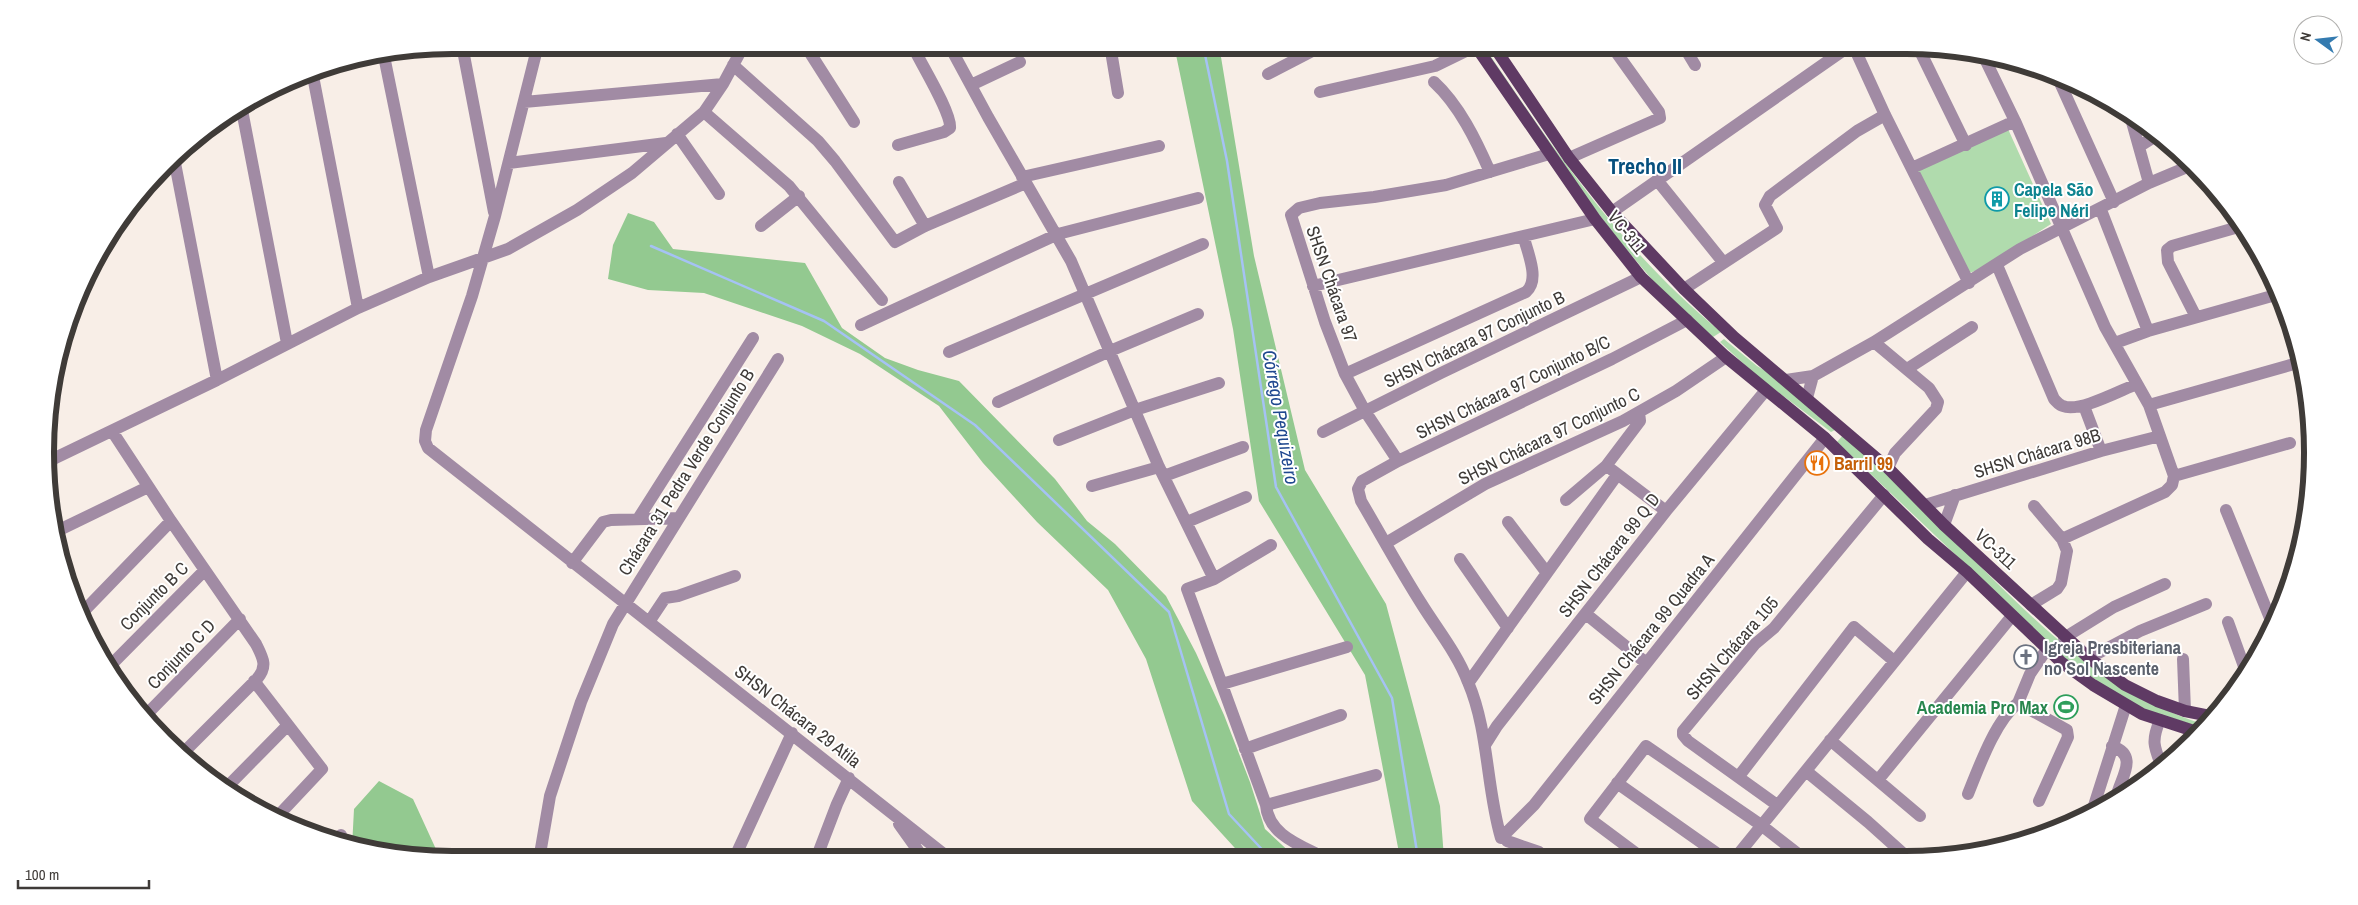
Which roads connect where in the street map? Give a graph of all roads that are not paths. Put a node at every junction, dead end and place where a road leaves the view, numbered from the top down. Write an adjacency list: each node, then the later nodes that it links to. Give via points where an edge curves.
1 (464, 54): 61 (street)
2 (537, 54): 30 (street)
3 (739, 54): 20 (street)
4 (811, 54): 35 (street)
5 (917, 54): 40 (street, via 946,111 950,128)
6 (954, 54): 26 (street)
7 (1112, 54): 29 (street)
8 (1307, 54): 22 (street)
9 (1459, 54): 28 (street, via 1434,66)
10 (1481, 54): 44 (main road, VC-311)
11 (1502, 54): 45 (main road, VC-311)
12 (1617, 54): 45 (street, via 1660,118)
13 (1688, 54): 21 (street)
14 (1839, 54): 52 (street)
15 (1856, 54): 33 (street)
16 (1922, 55): 41 (street)
17 (385, 59): 73 (street)
18 (1020, 62): 26 (street)
19 (1986, 62): 34 (street)
20 (733, 65): 25 (street); 64 (street, via 818,141 895,242)
21 (1695, 65)
22 (1268, 74)
23 (314, 79): 81 (street)
24 (1434, 82): 50 (street, via 1465,123)
25 (723, 84): 30 (street); 31 (street)
26 (971, 85): 51 (street)
27 (2061, 86): 58 (street)
28 (1320, 92)
29 (1118, 93)
30 (524, 102): 46 (street)
31 (704, 112): 37 (street); 56 (street)
32 (243, 114): 91 (street)
33 (1885, 115): 48 (street); 71 (street, via 1857,131 1770,196 1765,205 1777,228)
34 (2015, 120): 41 (street); 65 (street)
35 (854, 122)
36 (2134, 126): 43 (street)
37 (677, 134): 39 (street); 55 (street)
38 (2151, 139): 43 (street)
39 (666, 143): 46 (street); 70 (street, via 605,193 508,249)
40 (898, 145)
41 (1966, 145): 48 (street)
42 (1159, 146): 51 (street)
43 (2140, 146): 54 (street)
44 (1549, 154): 50 (street, SHSN Chácara 97); 62 (main road, VC-311)
45 (1569, 158): 60 (main road, VC-311)
46 (509, 163): 61 (street)
47 (176, 167): 102 (street)
48 (1912, 168): 75 (street)
49 (2184, 168): 54 (street)
50 (1490, 172): 76 (street, SHSN Chácara 97, via 1446,185 1294,210 1291,218)
51 (1024, 180): 64 (street); 67 (street)
52 (1657, 180): 60 (street); 71 (street)
53 (899, 182): 64 (street)
54 (2149, 183): 58 (street)
55 (719, 194)
56 (799, 196): 63 (street); 80 (street)
57 (1198, 198): 67 (street)
58 (2114, 202): 59 (street)
59 (2101, 210): 65 (street); 87 (street)
60 (1612, 212): 77 (main road, VC-311)
61 (495, 216): 70 (street)
62 (1595, 219): 68 (street); 74 (main road, VC-311)
63 (761, 226)
64 (925, 226)
65 (2061, 228): 72 (street); 92 (street)
66 (2235, 228): 83 (street, via 2172,246 2166,254)
67 (1058, 234): 78 (street); 85 (street)
68 (1524, 238): 76 (street); 99 (street, SHSN Chácara 97, via 1533,277 1526,292)
69 (1203, 244): 78 (street)
70 (482, 257): 73 (street); 152 (street, SHSN Chácara 29 Atila, via 472,296 430,416 425,441 428,448)
71 (1723, 262): 77 (street)
72 (1997, 265): 75 (street); 108 (street, via 2054,398 2063,407)
73 (428, 277): 81 (street)
74 (1641, 277): 84 (main road, VC-311); 111 (street, SHSN Chácara 97 Conjunto B)
75 (1969, 283): 90 (street)
76 (1313, 286): 99 (street, SHSN Chácara 97)
77 (1684, 289): 88 (main road, VC-311)
78 (1085, 293): 93 (street); 94 (street)
79 (2272, 296): 83 (street)
80 (882, 300)
81 (358, 308): 91 (street)
82 (1198, 314): 93 (street)
83 (2196, 316): 87 (street)
84 (1687, 320): 95 (main road, VC-311); 125 (street, SHSN Chácara 97 Conjunto B/C)
85 (861, 325)
86 (1972, 327): 98 (street)
87 (2148, 331): 92 (street)
88 (1734, 337): 95 (main road, via 1728,334 1721,336 1717,342); 101 (main road, VC-311)
89 (753, 338): 142 (street)
90 (1874, 342): 98 (street); 100 (street)
91 (286, 343): 102 (street)
92 (2115, 343): 104 (street)
93 (1110, 351): 107 (street); 110 (street)
94 (950, 352)
95 (1721, 352): 105 (main road, VC-311); 112 (street, SHSN Chácara 97 Conjunto C, via 1676,391)
96 (778, 359): 141 (street, Chácara 31 Pedra Verde Conjunto B)
97 (2294, 364): 109 (street)
98 (1907, 369): 122 (street, via 1938,402 1936,409)
99 (1346, 374): 111 (street)
100 (1813, 376): 101 (street); 106 (street)
101 (1783, 378): 106 (main road, VC-311)
102 (217, 380): 114 (street)
103 (1219, 383): 110 (street)
104 (2137, 384): 108 (street); 109 (street)
105 (1766, 390): 117 (main road, VC-311); 140 (street, SHSN Chácara 99 Q D)
106 (1807, 398): 113 (main road, VC-311)
107 (998, 402)
108 (2084, 406): 121 (street)
109 (2149, 406): 116 (street)
110 (1135, 410): 118 (street); 128 (street)
111 (1365, 411): 115 (street, SHSN Chácara 97 Conjunto B); 125 (street)
112 (1639, 412): 126 (street, via 1640,420); 149 (street, SHSN Chácara 97 Conjunto C, via 1485,484)
113 (1838, 424): 117 (main road, via 1841,433 1836,438); 123 (main road, VC-311)
114 (112, 431): 124 (street); 132 (street)
115 (1323, 432)
116 (2160, 436): 121 (street, SHSN Chácara 98B); 130 (street)
117 (1825, 438): 134 (main road, VC-311); 179 (street, SHSN Chácara 99 Quadra A)
118 (1059, 440)
119 (2290, 443): 130 (street)
120 (1243, 447): 128 (street)
121 (2101, 451): 133 (street, SHSN Chácara 98B)
122 (1896, 453): 123 (street); 127 (street)
123 (1876, 457): 127 (main road, VC-311)
124 (54, 458)
125 (1398, 462): 149 (street, SHSN Chácara 97 Conjunto B/C, via 1362,481 1358,489 1361,501)
126 (1606, 466): 129 (street); 136 (street)
127 (1888, 468): 137 (main road, VC-311)
128 (1162, 472): 131 (street); 144 (street)
129 (1617, 474): 140 (street); 155 (street)
130 (2174, 476): 148 (street, via 2172,485 2165,492)
131 (1092, 486)
132 (148, 487): 143 (street); 147 (street)
133 (1955, 495): 137 (street, SHSN Chácara 98B); 146 (street)
134 (1884, 496): 154 (main road, VC-311); 204 (street, SHSN Chácara 105, via 1683,731 1688,741)
135 (1246, 497): 144 (street)
136 (1566, 500)
137 (1924, 505): 146 (main road, VC-311)
138 (2034, 506): 148 (street)
139 (2226, 510): 167 (street)
140 (1666, 511): 165 (street, SHSN Chácara 99 Q D)
141 (678, 518): 142 (street); 161 (street, Chácara 31 Pedra Verde Conjunto B)
142 (638, 519): 152 (street, via 603,522)
143 (171, 521): 153 (street); 164 (street)
144 (1187, 522): 157 (street)
145 (1508, 522): 155 (street)
146 (1944, 525): 159 (main road, VC-311)
147 (61, 528)
148 (2062, 539): 163 (street, via 2066,551 2061,584)
149 (1386, 543): 182 (street)
150 (1271, 545): 157 (street)
151 (1460, 559): 171 (street)
152 (572, 563): 161 (street, SHSN Chácara 29 Atila)
153 (205, 570): 168 (street); 178 (street, Conjunto B C)
154 (1967, 572): 160 (main road, VC-311); 177 (street)
155 (1547, 573): 171 (street)
156 (735, 576): 169 (street, via 665,598)
157 (1214, 579): 183 (street, via 1187,589)
158 (2166, 584): 172 (street, via 2114,607)
159 (2013, 589): 160 (main road, via 1990,580 1988,590); 163 (main road, VC-311)
160 (1992, 597): 166 (main road, VC-311)
161 (624, 603): 169 (street, SHSN Chácara 29 Atila); 221 (street, via 592,672 561,762 550,796)
162 (2206, 604): 175 (street, via 2140,631)
163 (2031, 605): 172 (main road, VC-311)
164 (86, 609)
165 (1586, 614): 179 (street); 197 (street, SHSN Chácara 99 Q D)
166 (2012, 616): 174 (main road, VC-311); 206 (street)
167 (2269, 616)
168 (240, 619): 181 (street, via 264,660); 188 (street, Conjunto C D)
169 (649, 622): 195 (street, SHSN Chácara 29 Atila)
170 (2228, 622): 180 (street)
171 (1508, 628): 182 (street)
172 (2064, 638): 175 (main road, VC-311)
173 (1346, 647): 183 (street)
174 (2047, 649): 185 (street, via 2030,674); 186 (main road, VC-311)
175 (2089, 658): 187 (main road, VC-311, via 2125,685)
176 (2183, 658): 184 (street)
177 (1894, 661): 196 (street); 204 (street, via 1854,627)
178 (114, 662)
179 (1645, 662): 219 (street, SHSN Chácara 99 Quadra A, via 1534,805)
180 (2243, 664)
181 (258, 677): 193 (street); 200 (street)
182 (1468, 682): 197 (street)
183 (1222, 684): 199 (street)
184 (2183, 697): 187 (street); 189 (street)
185 (2018, 703): 210 (street, via 2010,710 1989,746); 211 (street, via 2067,730 2068,737)
186 (2126, 705): 192 (main road, VC-311); 198 (street)
187 (2172, 706): 189 (main road, VC-311)
188 (150, 711)
189 (2185, 711): 191 (main road, VC-311)
190 (1341, 715): 199 (street)
191 (2205, 715)
192 (2160, 720): 194 (main road, VC-311); 201 (street, via 2154,734)
193 (288, 725): 208 (street); 216 (street, via 322,769)
194 (2191, 730)
195 (792, 733): 205 (street, SHSN Chácara 29 Atila); 222 (street)
196 (1830, 740): 202 (street); 206 (street)
197 (1485, 745): 219 (street, via 1493,812)
198 (2112, 746): 209 (street, via 2122,750 2127,757); 212 (street)
199 (1245, 748): 213 (street)
200 (187, 749)
201 (2159, 759)
202 (1806, 771): 214 (street); 233 (street)
203 (1376, 775): 213 (street)
204 (1739, 776): 214 (street, SHSN Chácara 105)
205 (849, 778): 215 (street, SHSN Chácara 29 Atila); 223 (street)
206 (1878, 780): 217 (street)
207 (1617, 783): 218 (street, via 1646,746); 229 (street, via 1590,819); 230 (street)
208 (230, 784)
209 (2119, 789)
210 (1968, 794)
211 (2039, 802)
212 (2095, 803)
213 (1266, 805): 226 (street, via 1272,825 1281,834)
214 (1777, 805): 218 (street)
215 (888, 810): 224 (street); 225 (street, SHSN Chácara 29 Atila)
216 (281, 812)
217 (1920, 816)
218 (1761, 825): 231 (street); 232 (street)
219 (1500, 838): 220 (street)
220 (1513, 844): 227 (street); 228 (street)
221 (541, 851)
222 (738, 851)
223 (819, 851)
224 (918, 851)
225 (940, 851)
226 (1312, 851)
227 (1514, 851)
228 (1536, 851)
229 (1633, 851)
230 (1713, 851)
231 (1741, 851)
232 (1794, 851)
233 (1900, 851)

